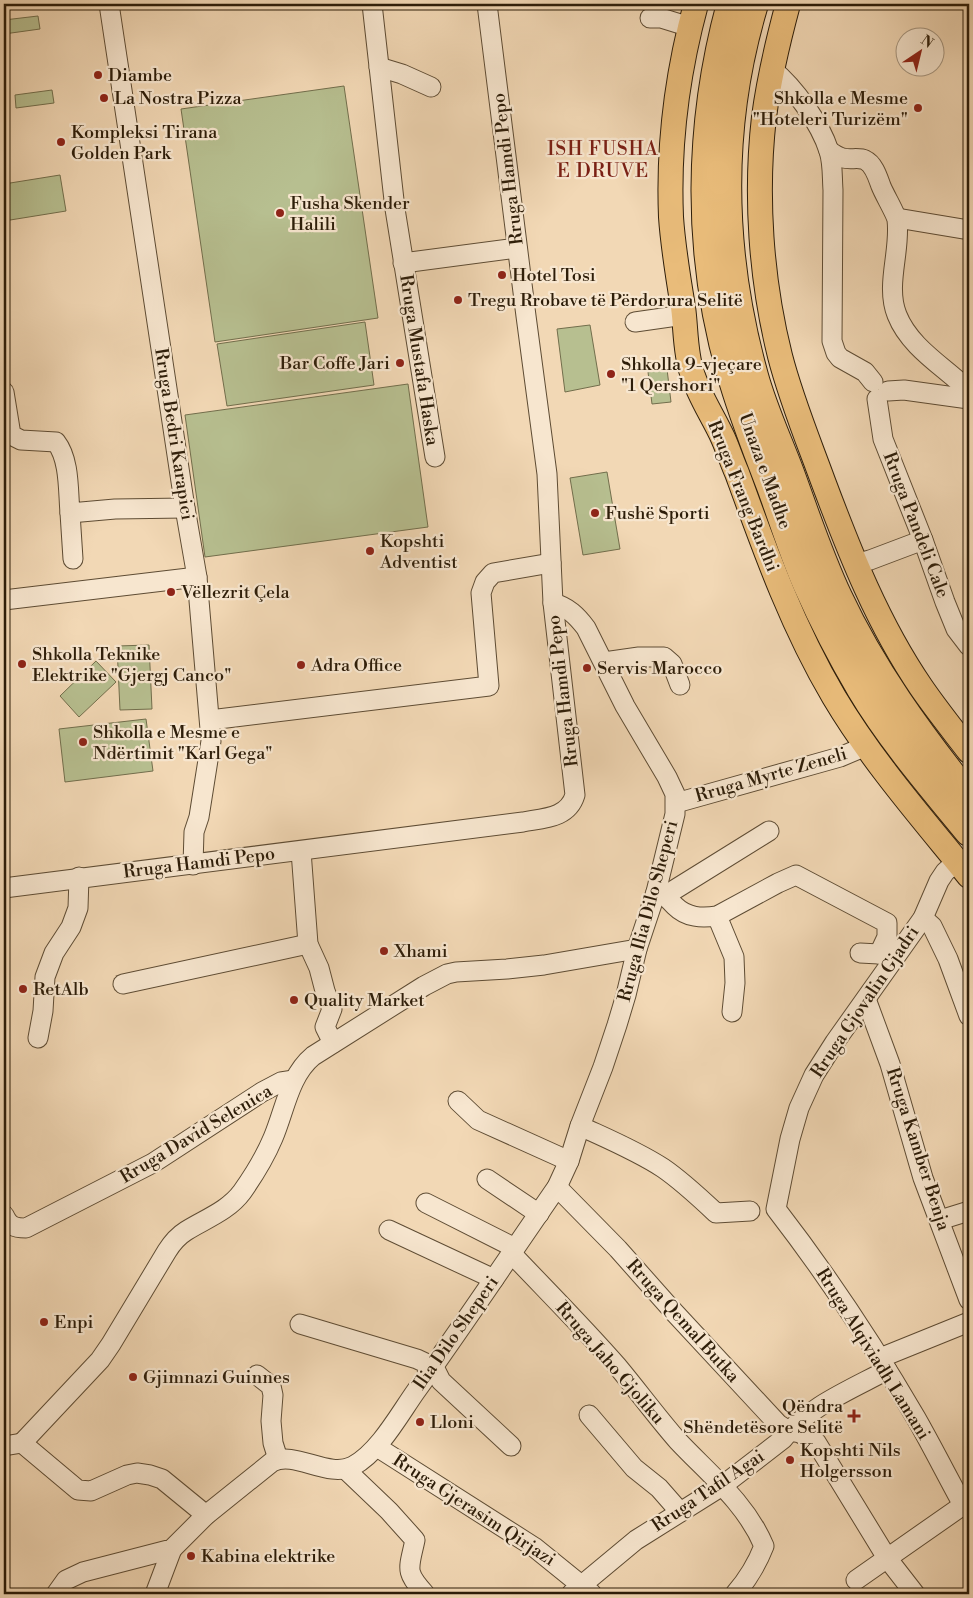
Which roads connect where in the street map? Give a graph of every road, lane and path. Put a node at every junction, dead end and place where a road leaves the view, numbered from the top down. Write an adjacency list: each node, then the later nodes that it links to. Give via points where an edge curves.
1 (110, 4): 27 (street, Rruga Bedri Karapici)
2 (372, 4): 12 (street, Rruga Mustafa Haska)
3 (487, 4): 18 (street, Rruga Hamdi Pepo)
4 (696, 4): 11 (main road, Rruga Frang Bardhi)
5 (714, 4): 30 (highway, via 694,90 689,145 688,199 694,272 714,361 775,529)
6 (731, 4): 30 (highway, Unaza e Madhe, via 712,89 706,153 705,216 711,281 730,373 742,410)
7 (754, 4): 30 (highway, Unaza e Madhe, via 738,73 727,170 733,277 755,378)
8 (772, 4): 30 (highway, via 756,65 748,121 744,207 751,289 766,364 820,524)
9 (788, 4): 13 (main road)
10 (650, 18): 11 (street)
11 (690, 27): 20 (main road, Rruga Frang Bardhi, via 672,132 671,219)
12 (379, 67): 14 (street); 19 (street, Rruga Mustafa Haska)
13 (772, 69): 15 (street, via 804,106); 33 (main road, via 764,119 761,195 763,249 771,309 780,356 795,405)
14 (431, 87)
15 (829, 151): 16 (street, via 843,158 866,160); 22 (street, via 833,190 832,341 840,358 865,372)
16 (897, 218): 17 (street); 23 (street, via 892,297 896,313 912,339)
17 (969, 230)
18 (517, 248): 19 (street, Rruga Mustafa Haska); 32 (street, Rruga Hamdi Pepo, via 547,474)
19 (403, 263): 26 (street, Rruga Mustafa Haska)
20 (684, 315): 21 (street); 41 (main road, Rruga Frang Bardhi, via 690,370 724,440 791,615 830,690)
21 (635, 322)
22 (880, 391): 25 (street, via 904,390); 29 (street, Rruga Pandeli Cale, via 883,439)
23 (969, 391)
24 (4, 392): 28 (street, via 11,435 21,440 56,442 62,449)
25 (969, 399)
26 (435, 457)
27 (185, 508): 28 (street); 34 (street, Rruga Bedri Karapici)
28 (70, 513): 31 (street)
29 (923, 540): 33 (street); 37 (street, Rruga Pandeli Cale, via 956,629)
30 (807, 552): 43 (highway, Unaza e Madhe, via 838,596 901,708); 46 (highway, Unaza e Madhe, via 807,583 861,690)
31 (73, 559)
32 (551, 563): 36 (street, Rruga Hamdi Pepo); 40 (street, via 492,574 485,582 481,593 490,686)
33 (854, 564): 42 (main road, via 906,664)
34 (197, 577): 35 (street); 40 (street, Rruga Bedri Karapici)
35 (4, 600)
36 (553, 603): 38 (street, Rruga Ilia Dilo Sheperi, via 579,618); 47 (street, Rruga Hamdi Pepo, via 575,795 564,813)
37 (969, 646)
38 (604, 662): 39 (street, via 664,657 672,664); 44 (street, Rruga Ilia Dilo Sheperi, via 625,706 667,777)
39 (680, 685)
40 (210, 720): 48 (street, Rruga Bedri Karapici, via 211,741 194,832)
41 (866, 746): 44 (street, Rruga Myrte Zeneli, via 840,758); 49 (main road, Rruga Frang Bardhi)
42 (969, 751)
43 (969, 796)
44 (676, 803): 52 (street, Rruga Ilia Dilo Sheperi)
45 (769, 831): 52 (street)
46 (969, 832)
47 (300, 851): 48 (street, Rruga Hamdi Pepo); 55 (street)
48 (193, 865): 50 (street, Rruga Hamdi Pepo)
49 (963, 869): 54 (street, Rruga Gjovalin Gjadri, via 945,872)
50 (79, 877): 51 (street, Rruga Hamdi Pepo); 61 (street, via 78,908 46,977)
51 (4, 888)
52 (661, 894): 53 (street, via 687,915); 56 (street, Rruga Ilia Dilo Sheperi)
53 (718, 916): 54 (street, via 796,875 887,923 887,937 870,953 889,952); 59 (street, via 734,957)
54 (918, 924): 58 (street, Rruga Gjovalin Gjadri); 60 (street, via 932,926)
55 (308, 944): 57 (street); 62 (street, via 332,1009 325,1027)
56 (637, 949): 62 (street, Rruga David Selenica, via 544,965 447,974); 65 (street, Rruga Ilia Dilo Sheperi, via 606,1058)
57 (124, 984)
58 (866, 999): 70 (street, Rruga Gjovalin Gjadri, via 814,1075 799,1108); 75 (street, Rruga Kamber Benja, via 890,1064 923,1178)
59 (732, 1012)
60 (969, 1016)
61 (38, 1038)
62 (333, 1043): 63 (street, Rruga David Selenica, via 305,1063)
63 (294, 1080): 74 (street, Rruga David Selenica, via 262,1092 153,1163 26,1228 9,1225); 87 (street, via 273,1138 241,1193 226,1207 175,1240 100,1360)
64 (458, 1102): 66 (street, via 478,1120)
65 (580, 1126): 66 (street, Rruga Ilia Dilo Sheperi); 71 (street, via 662,1168 689,1187 716,1213)
66 (568, 1161): 68 (street, Rruga Ilia Dilo Sheperi)
67 (487, 1179): 73 (street)
68 (557, 1188): 73 (street, Ilia Dilo Sheperi); 86 (street, Rruga Qemal Butka, via 618,1249 778,1424)
69 (426, 1203): 77 (street)
70 (776, 1209): 82 (street, Rruga Alqiviadh Lamani, via 804,1245)
71 (750, 1211)
72 (969, 1211): 75 (street)
73 (539, 1214): 77 (street, Ilia Dilo Sheperi)
74 (4, 1215)
75 (940, 1220): 79 (street, Rruga Kamber Benja)
76 (389, 1230): 78 (street)
77 (513, 1251): 78 (street, Ilia Dilo Sheperi); 92 (street, Rruga Jaho Gjoliku, via 617,1366 677,1440)
78 (494, 1279): 83 (street, Ilia Dilo Sheperi)
79 (969, 1300)
80 (969, 1322): 82 (street, Rruga Tafil Agai)
81 (300, 1324): 83 (street)
82 (883, 1364): 86 (street, Rruga Tafil Agai); 93 (street, Rruga Alqiviadh Lamani)
83 (434, 1367): 88 (street, via 441,1380); 89 (street, Ilia Dilo Sheperi)
84 (257, 1375): 90 (street, via 271,1386 273,1443)
85 (589, 1415): 94 (street, via 634,1468 659,1488)
86 (789, 1431): 92 (street, Rruga Tafil Agai); 97 (street, Rruga Qemal Butka, via 800,1432 816,1442)
87 (13, 1444): 95 (street, via 78,1490 91,1491 127,1475 150,1475 162,1479)
88 (511, 1446)
89 (376, 1447): 91 (street, Ilia Dilo Sheperi, via 365,1458); 99 (street, Rruga Gjerasim Qirjazi, via 534,1547)
90 (278, 1459): 91 (street); 95 (street)
91 (345, 1469): 102 (street, via 415,1540 409,1569 414,1582)
92 (722, 1486): 94 (street, Rruga Tafil Agai); 103 (street, Rruga Jaho Gjoliku, via 744,1511 764,1546 746,1582)
93 (966, 1503): 97 (street)
94 (680, 1512): 99 (street, Rruga Tafil Agai, via 636,1540)
95 (206, 1515): 96 (street)
96 (172, 1549): 100 (street, via 82,1572 66,1580); 101 (street)
97 (887, 1558): 98 (street); 104 (street, Rruga Qemal Butka)
98 (856, 1580)
99 (582, 1591)
100 (56, 1594)
101 (155, 1594)
102 (425, 1594)
103 (735, 1594)
104 (915, 1594)

